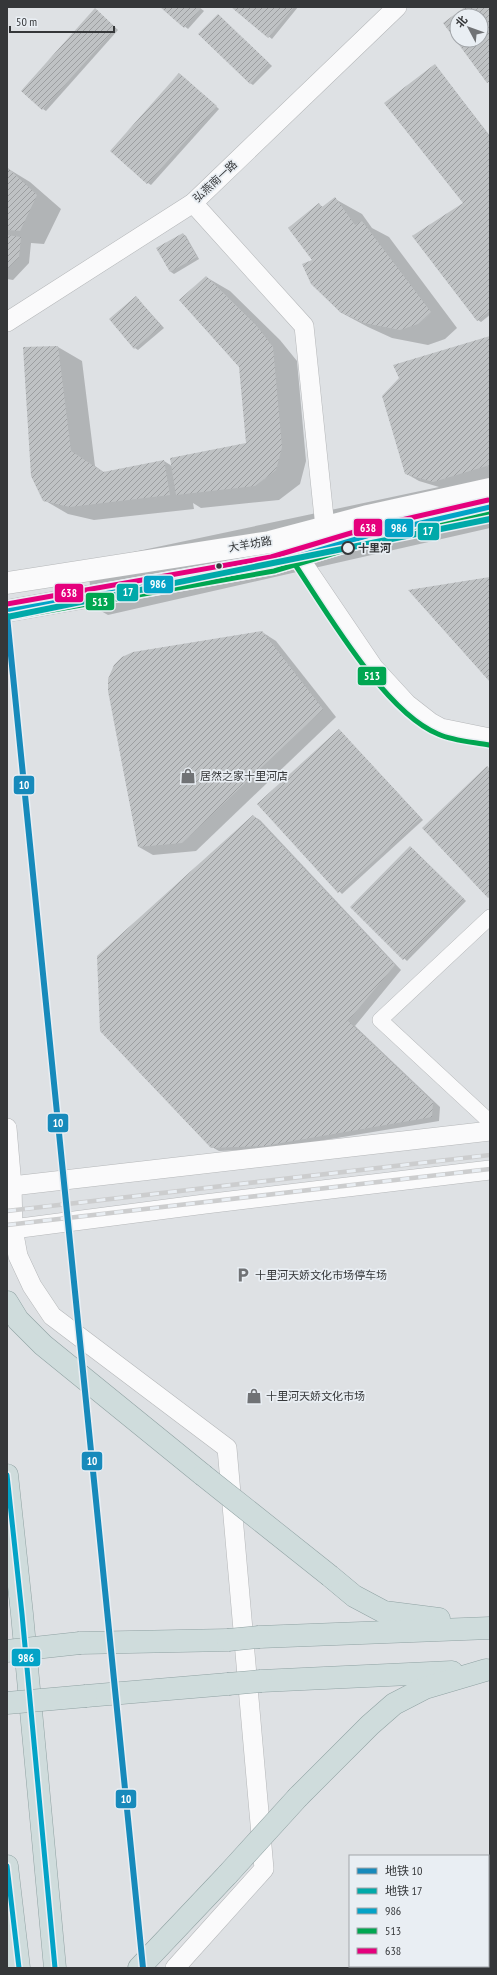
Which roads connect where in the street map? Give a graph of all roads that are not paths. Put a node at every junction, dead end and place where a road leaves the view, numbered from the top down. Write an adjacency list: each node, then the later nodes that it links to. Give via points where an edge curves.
1 (397, 7): 2 (street, 弘燕南一路)
2 (193, 203): 3 (street, 弘燕南一路); 6 (street, via 304,326)
3 (7, 322)
4 (490, 489): 6 (main road, 大羊坊路)
5 (490, 507): 7 (main road, via 373,534)
6 (325, 527): 8 (main road, 大羊坊路, via 270,542)
7 (298, 556): 9 (main road, via 273,564); 10 (street, via 374,668 407,704 441,728)
8 (7, 583)
9 (7, 611)
10 (490, 738)
11 (490, 917): 12 (street, via 380,1020)
12 (490, 1122)
13 (7, 1128): 16 (street)
14 (490, 1131): 16 (street)
15 (490, 1170): 17 (street)
16 (12, 1186): 17 (street)
17 (13, 1229): 29 (street, via 18,1256 32,1286 52,1316 227,1448 264,1869)
18 (7, 1302): 20 (highway, bridge, via 18,1320 44,1345 354,1596 384,1612)
19 (7, 1475): 27 (highway)
20 (490, 1623)
21 (490, 1628): 22 (highway, bridge, via 228,1640 80,1643)
22 (7, 1651)
23 (488, 1670): 24 (highway, bridge, via 261,1681); 28 (highway, bridge, via 425,1688 394,1704 298,1797)
24 (7, 1702)
25 (7, 1866): 26 (highway)
26 (19, 1968)
27 (55, 1968)
28 (139, 1968)
29 (175, 1968)

